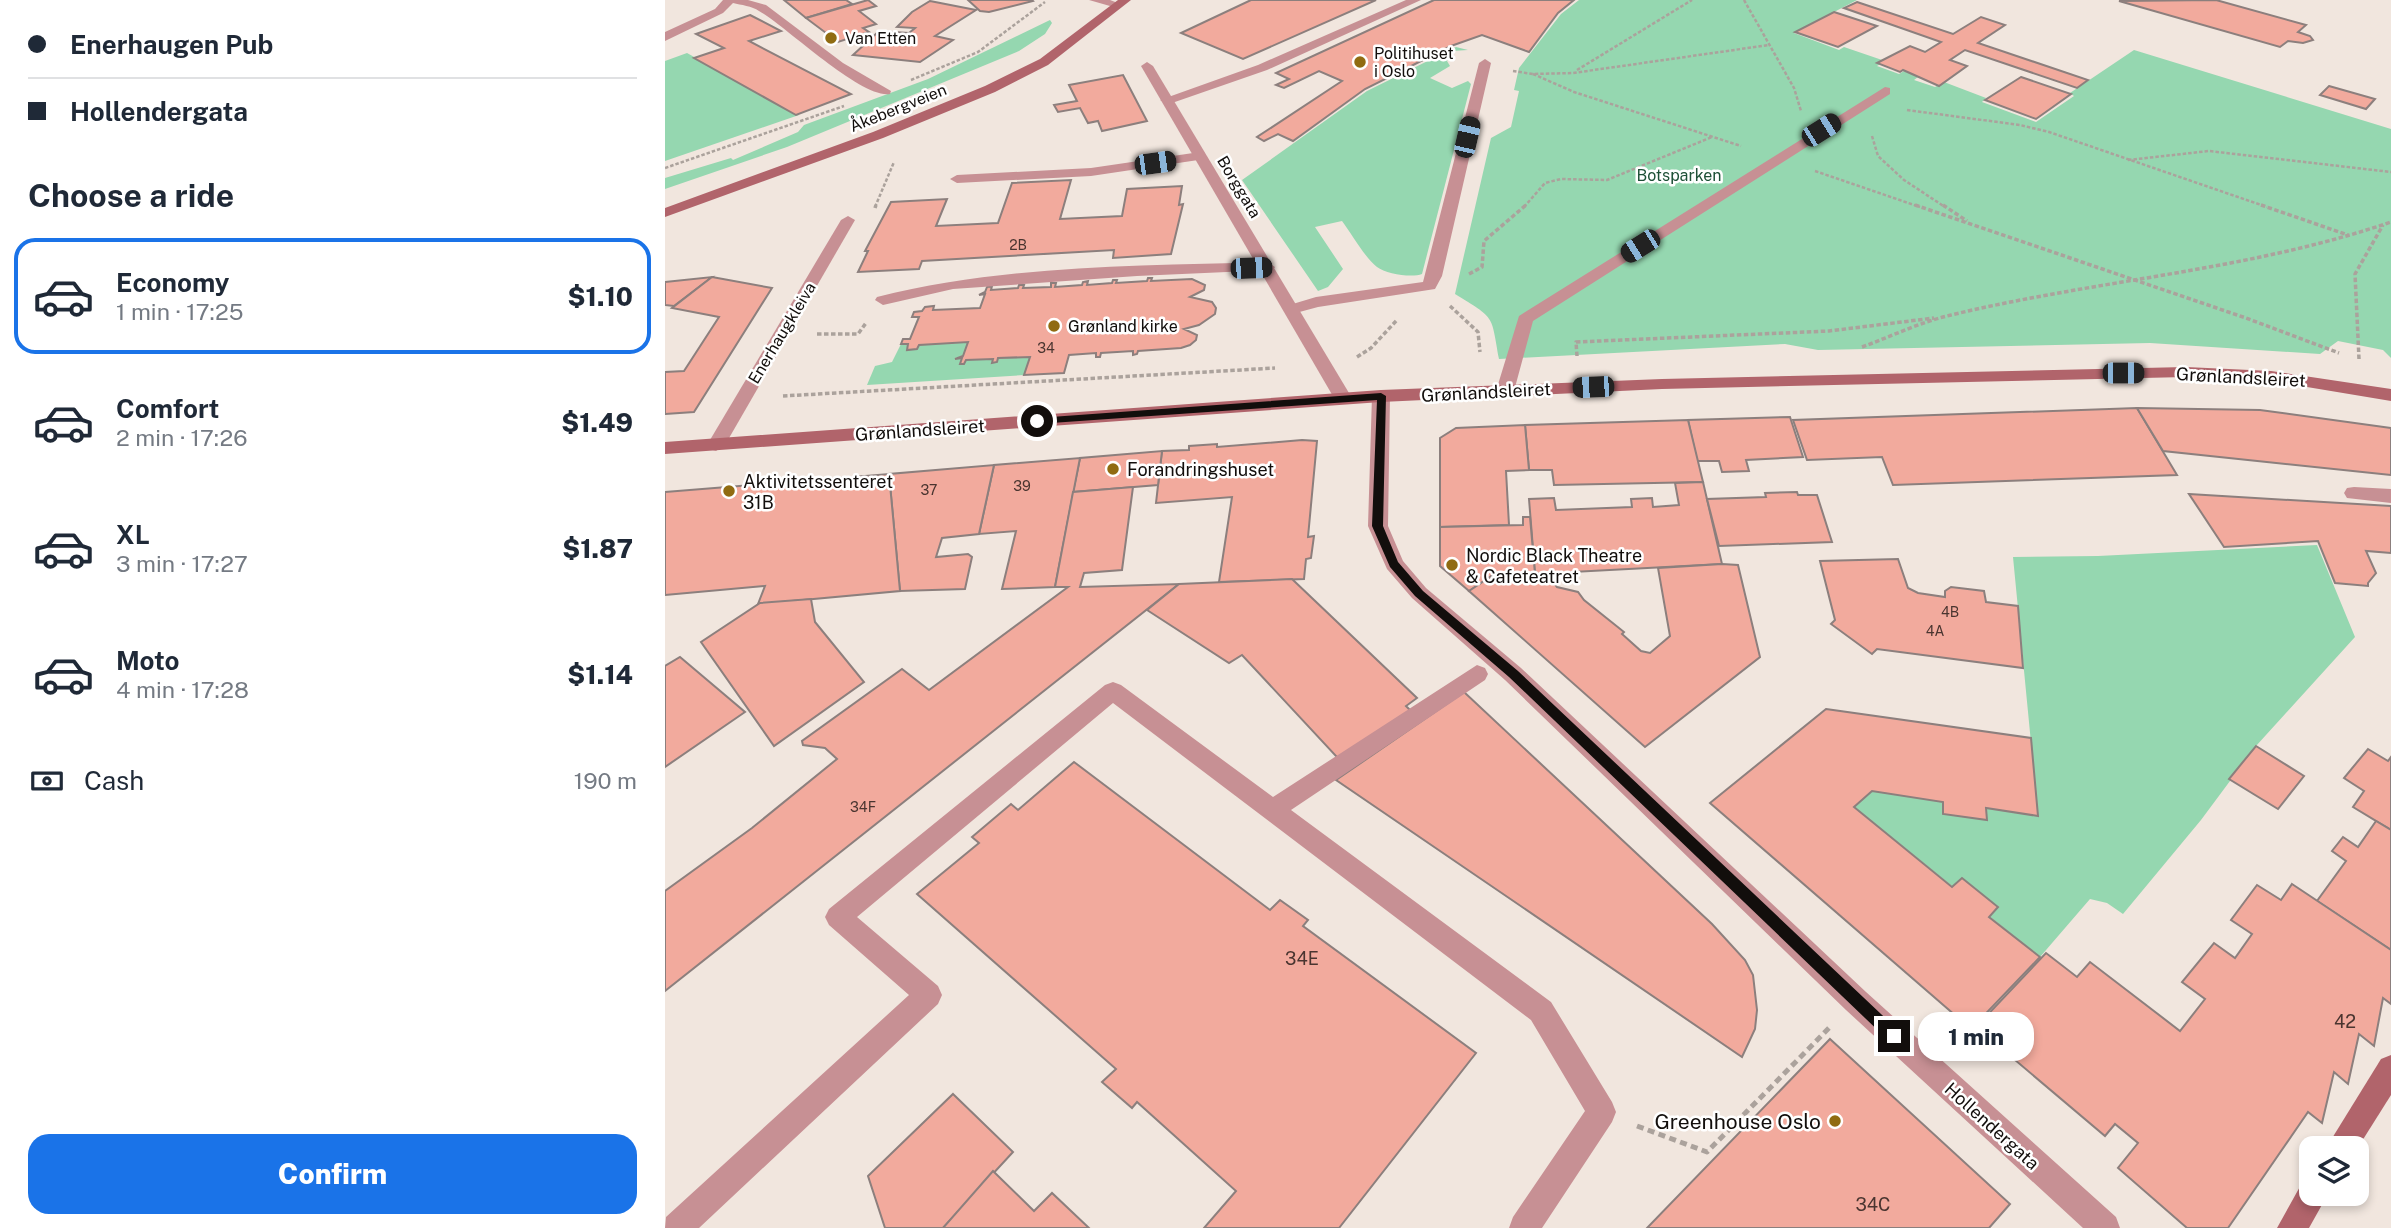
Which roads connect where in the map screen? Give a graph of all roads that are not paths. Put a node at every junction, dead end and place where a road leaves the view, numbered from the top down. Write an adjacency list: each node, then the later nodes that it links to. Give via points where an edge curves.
1 (732, 0): 5 (street); 8 (street, via 762,7 839,66)
2 (1095, 0): 4 (street)
3 (1415, 0): 10 (street, via 1252,73)
4 (1121, 3): 13 (street, Åkebergveien, via 1044,62 990,89)
5 (665, 37)
6 (1485, 63): 17 (street, via 1429,286)
7 (1147, 66): 10 (street, Borggata)
8 (885, 91)
9 (1885, 91): 18 (street, via 1525,319)
10 (1167, 100): 11 (street, Borggata)
11 (1201, 156): 12 (street, via 1091,172); 15 (street, Borggata)
12 (957, 179)
13 (665, 213)
14 (848, 220): 22 (street, Enerhaugkleiva)
15 (1266, 267): 16 (street, via 953,284); 17 (street, Borggata)
16 (883, 300)
17 (1292, 309): 21 (street, Borggata)
18 (1505, 391): 19 (street, Grønlandsleiret, via 2229,373); 20 (street, Grønlandsleiret)
19 (2391, 395)
20 (1381, 396): 21 (street, Grønlandsleiret); 33 (street, Hollendergata, via 1378,526 1394,564 1419,593 1513,674 1856,1001)
21 (1343, 398): 22 (street, Grønlandsleiret)
22 (716, 445): 23 (street, Grønlandsleiret)
23 (665, 448)
24 (2354, 493): 25 (street)
25 (2391, 496)
26 (1477, 674): 27 (street)
27 (1272, 810): 31 (street, via 1113,691 838,917 929,995); 32 (street, via 1541,1012 1602,1112)
28 (2391, 1069): 29 (street)
29 (2349, 1136)
30 (2306, 1206): 34 (street)
31 (677, 1228)
32 (1524, 1228)
33 (2105, 1228)
34 (2292, 1228)

